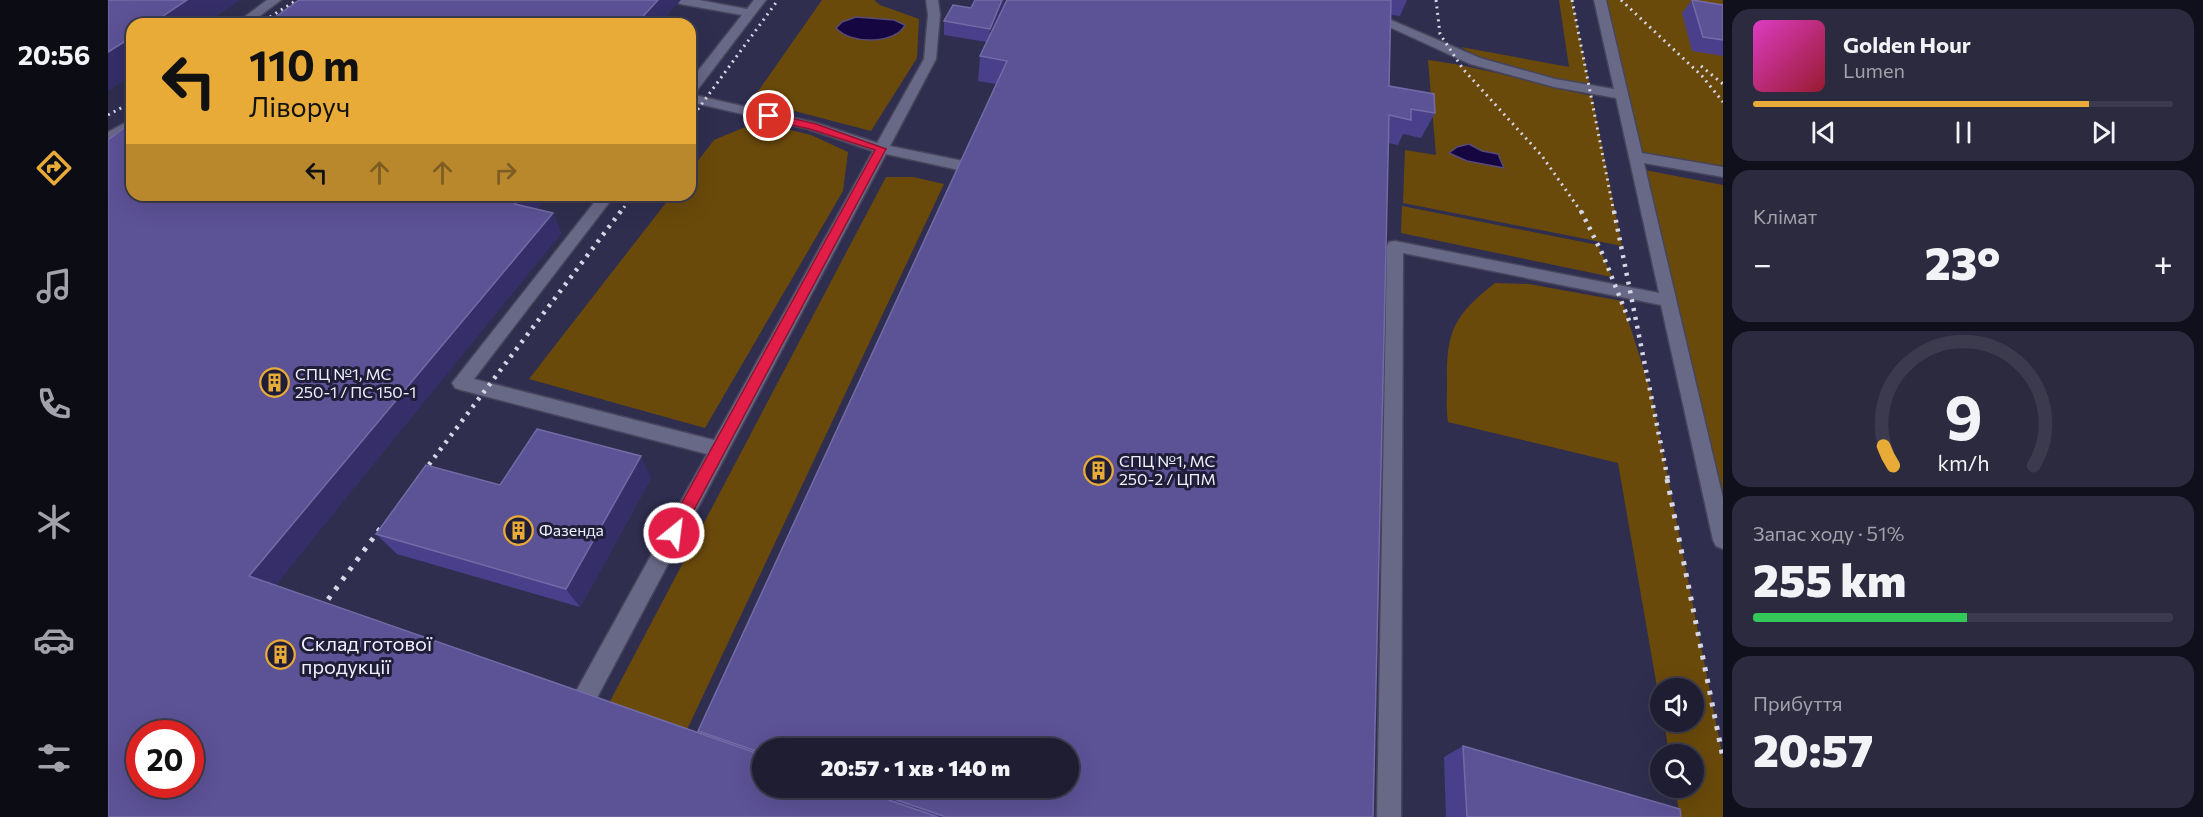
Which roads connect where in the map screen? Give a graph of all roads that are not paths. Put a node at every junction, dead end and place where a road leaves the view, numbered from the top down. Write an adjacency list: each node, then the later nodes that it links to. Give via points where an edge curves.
1 (275, 0): 7 (lane)
2 (680, 0): 6 (lane)
3 (760, 0): 6 (lane)
4 (932, 0): 14 (lane, via 930,58)
5 (1600, 0): 10 (lane)
6 (750, 13): 9 (lane)
7 (250, 18)
8 (1380, 20): 10 (lane, via 1475,61)
9 (696, 82)
10 (1623, 95): 15 (lane)
11 (696, 99): 14 (lane, via 812,126)
12 (126, 127): 13 (lane)
13 (108, 138)
14 (881, 149): 16 (lane); 20 (lane)
15 (1636, 157): 17 (lane); 19 (lane)
16 (968, 167)
17 (1723, 172)
18 (603, 201): 20 (lane, via 461,383)
19 (1670, 301): 21 (lane); 23 (lane, via 1395,246)
20 (719, 449): 22 (lane)
21 (1723, 540)
22 (583, 701)
23 (1389, 817)

